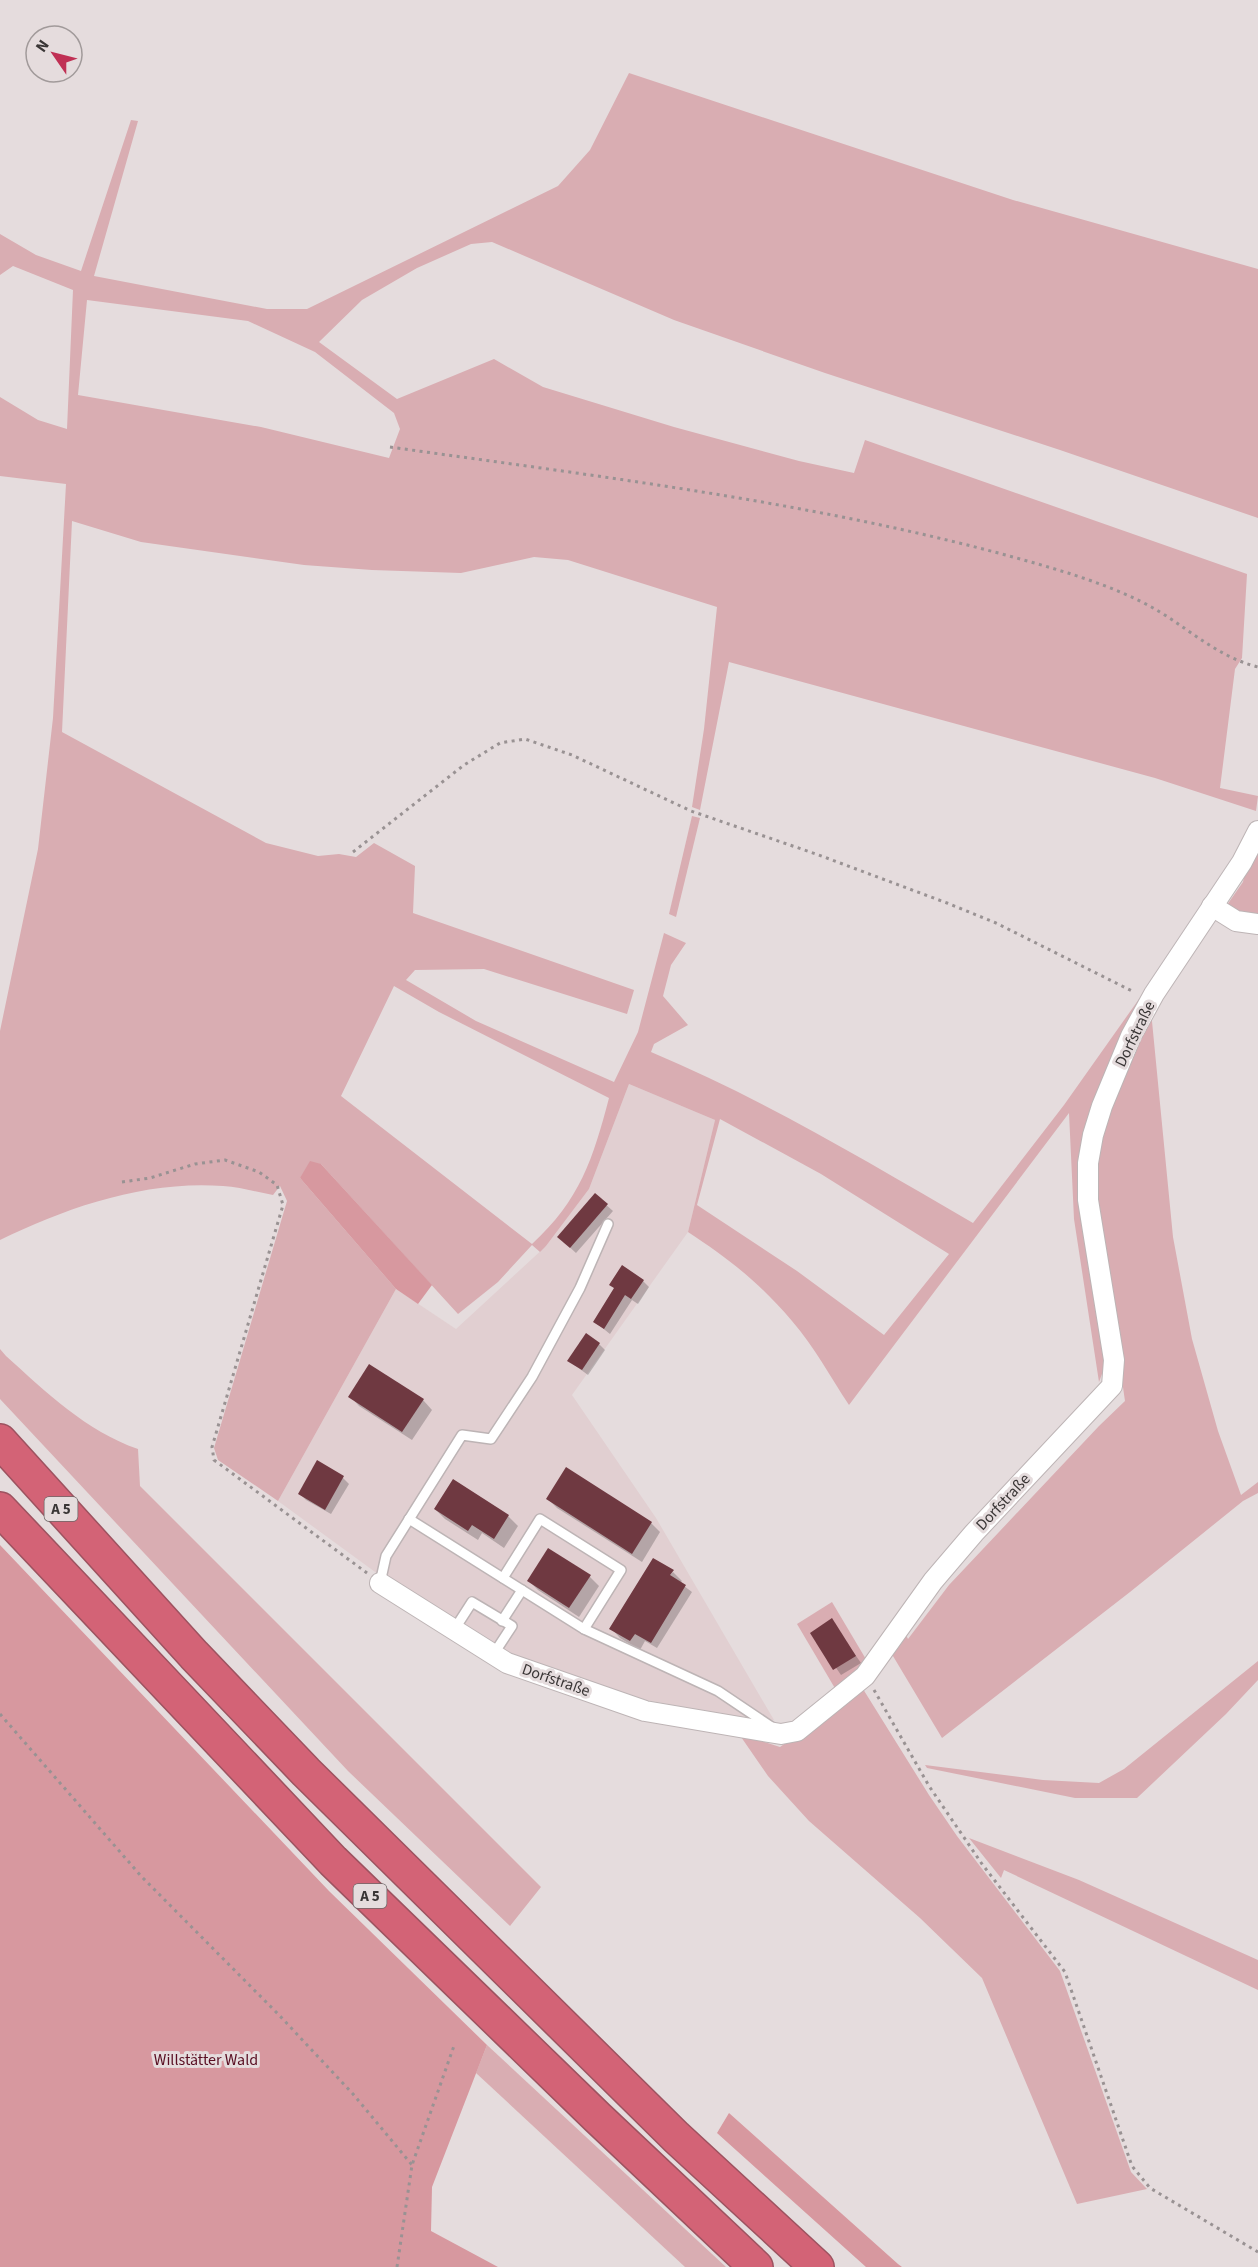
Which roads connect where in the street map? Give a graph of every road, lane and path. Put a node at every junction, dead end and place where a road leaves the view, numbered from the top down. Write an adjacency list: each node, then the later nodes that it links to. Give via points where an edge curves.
1 (390, 447): 2 (path, via 842,516 986,550 1110,588 1158,611 1230,659)
2 (1258, 667)
3 (1258, 831): 5 (street, Dorfstraße)
4 (353, 852): 7 (path, via 464,765 500,743 525,739 572,755 691,811 996,923)
5 (1212, 906): 6 (street, via 1236,921); 20 (street, Dorfstraße, via 1131,1036 1093,1136 1088,1200 1114,1360 1112,1386 933,1581)
6 (1258, 924)
7 (1136, 992)
8 (122, 1182): 14 (path, via 225,1160 259,1172 277,1185 283,1205 212,1447 214,1460)
9 (608, 1224): 12 (lane, via 580,1288 537,1367 491,1439 462,1435)
10 (0, 1441): 28 (highway, A 5, via 306,1773 676,2137)
11 (0, 1509): 27 (highway, A 5, via 333,1861)
12 (409, 1519): 13 (lane); 14 (lane, via 386,1556)
13 (503, 1578): 15 (lane); 17 (lane, via 540,1519 591,1551 621,1570)
14 (380, 1583): 18 (street, Dorfstraße)
15 (522, 1590): 16 (lane); 17 (lane)
16 (502, 1621): 18 (lane, via 472,1602); 19 (lane, via 512,1626)
17 (584, 1629): 22 (lane, via 718,1691)
18 (454, 1630): 19 (street, Dorfstraße)
19 (493, 1655): 22 (street, Dorfstraße, via 645,1712)
20 (865, 1676): 22 (street, Dorfstraße, via 796,1731); 25 (path, via 929,1786 982,1864 1065,1972 1132,2166 1150,2188)
21 (0, 1714): 24 (path, via 141,1875 279,2014)
22 (781, 1734)
23 (455, 2043): 24 (path)
24 (412, 2164): 26 (path)
25 (1258, 2252)
26 (397, 2267)
27 (756, 2267)
28 (817, 2267)

